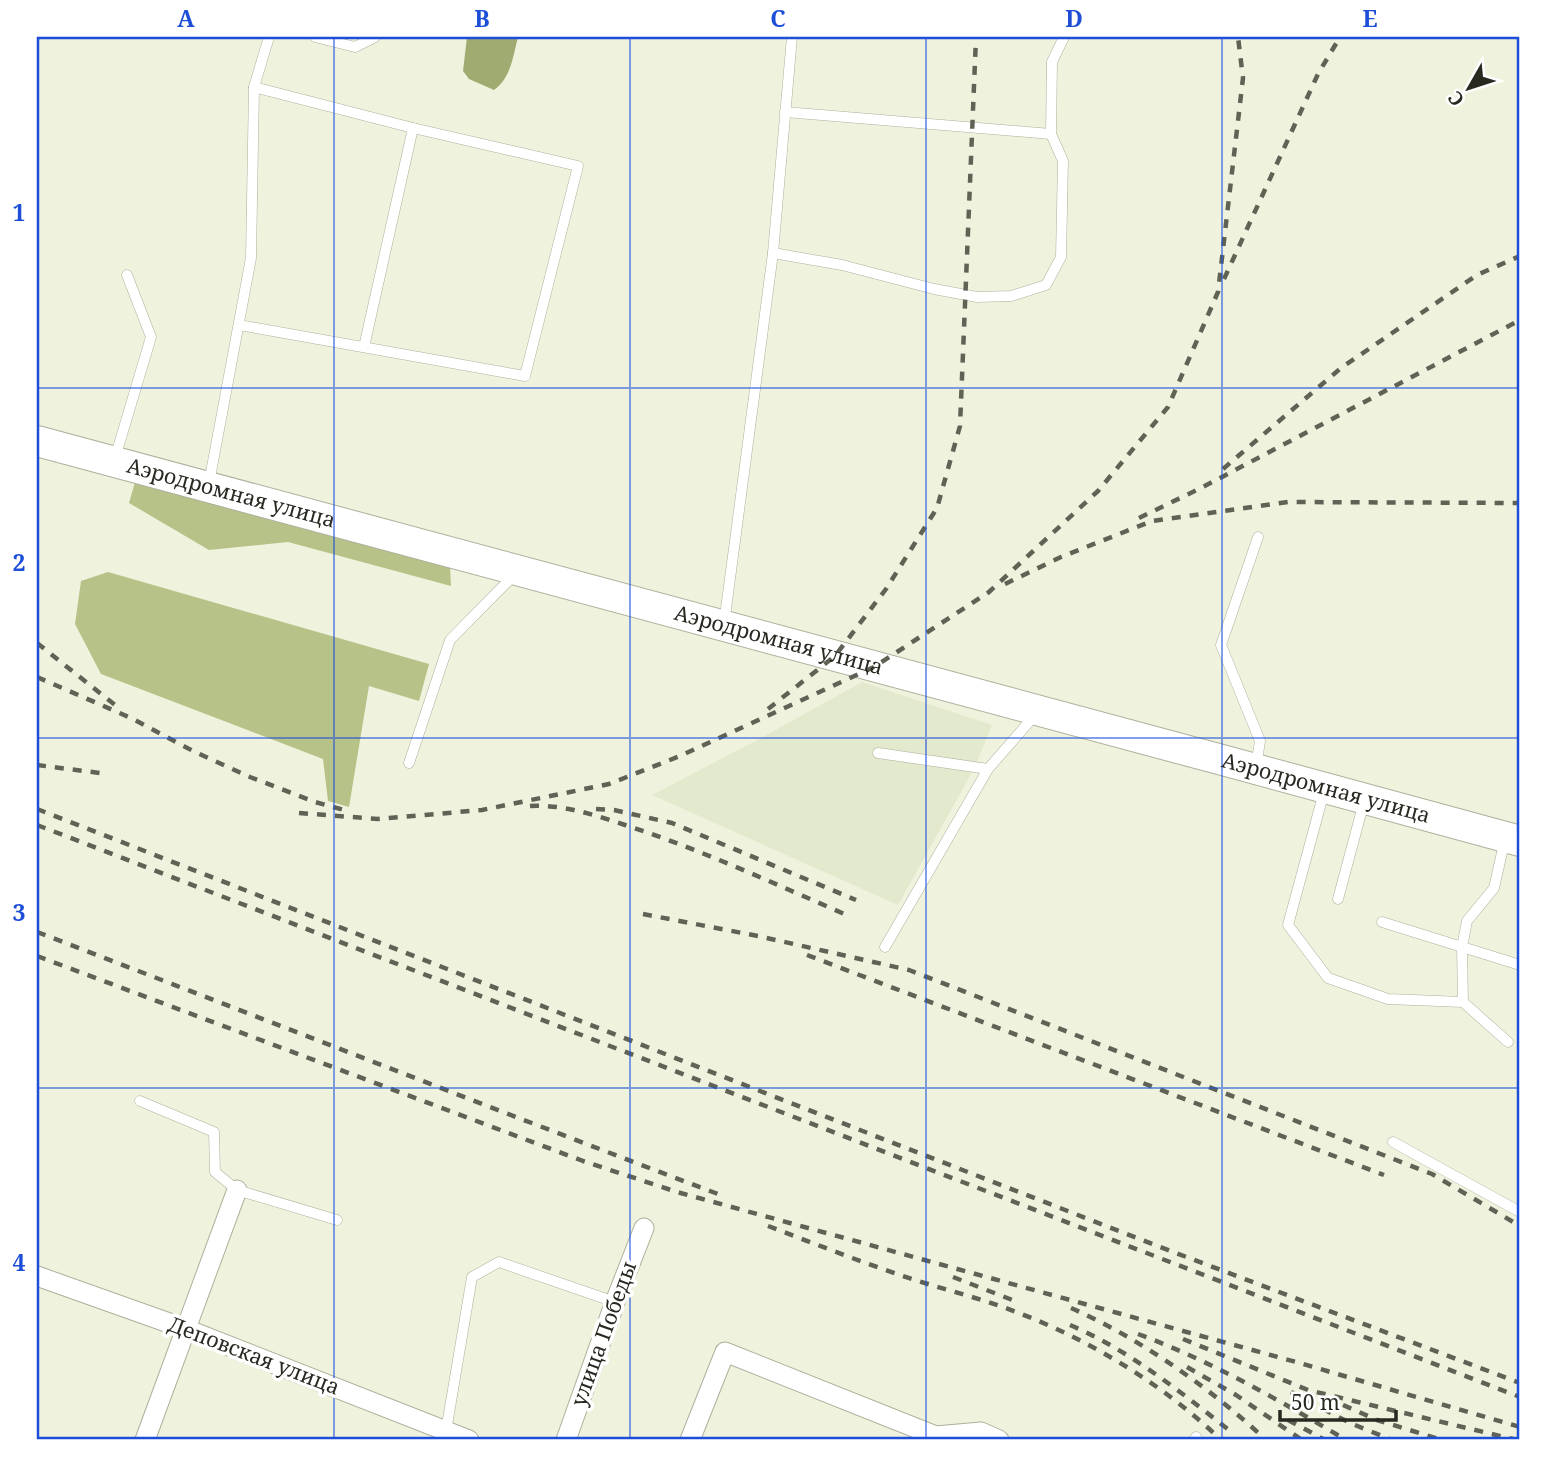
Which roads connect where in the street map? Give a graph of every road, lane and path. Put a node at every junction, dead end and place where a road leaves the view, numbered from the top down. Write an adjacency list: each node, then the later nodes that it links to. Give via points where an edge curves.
1 (269, 37): 6 (lane)
2 (315, 37): 3 (lane, via 355,47)
3 (375, 37)
4 (792, 37): 7 (lane)
5 (1064, 37): 9 (lane, via 1052,62)
6 (254, 87): 8 (lane); 12 (lane, via 251,258)
7 (785, 113): 9 (lane); 10 (lane)
8 (413, 128): 13 (lane); 13 (lane, via 578,166 525,376)
9 (1051, 134): 10 (lane, via 1063,161 1061,257 1046,285 1011,296 977,297)
10 (773, 253): 19 (lane)
11 (127, 275): 15 (lane, via 151,337)
12 (239, 325): 13 (lane); 16 (lane)
13 (363, 347)
14 (37, 441): 15 (main road, Аэродромная улица)
15 (114, 462): 16 (main road, Аэродромная улица)
16 (209, 487): 18 (main road, Аэродромная улица)
17 (1258, 537): 23 (lane, via 1220,645 1260,741)
18 (517, 571): 19 (main road, Аэродромная улица); 22 (lane, via 450,640)
19 (724, 624): 20 (main road, Аэродромная улица)
20 (1038, 712): 23 (main road, Аэродромная улица); 24 (lane)
21 (878, 753): 24 (lane)
22 (410, 763)
23 (1256, 768): 25 (main road, Аэродромная улица)
24 (988, 769): 30 (lane)
25 (1325, 789): 26 (main road, Аэродромная улица); 33 (lane, via 1288,925 1328,978 1388,999)
26 (1365, 798): 27 (main road, Аэродромная улица); 28 (lane)
27 (1513, 839): 31 (lane, via 1494,888 1467,921)
28 (1338, 899)
29 (1382, 922): 31 (lane)
30 (885, 947)
31 (1462, 947): 32 (lane); 33 (lane)
32 (1520, 965)
33 (1463, 1002): 34 (lane)
34 (1508, 1042)
35 (140, 1101): 37 (lane, via 214,1132 215,1172)
36 (1393, 1142): 38 (lane)
37 (237, 1190): 39 (lane); 43 (street)
38 (1520, 1212)
39 (337, 1220)
40 (644, 1228): 42 (street, улица Победы)
41 (37, 1276): 43 (street, Деповская улица)
42 (615, 1302): 44 (lane, via 499,1262 472,1277); 47 (street, улица Победы)
43 (186, 1329): 44 (street, Деповская улица); 45 (street)
44 (446, 1431): 46 (street, Деповская улица)
45 (145, 1440)
46 (470, 1440)
47 (566, 1440)
48 (690, 1440): 49 (street, via 725,1352 936,1436 981,1432)
49 (999, 1440)

